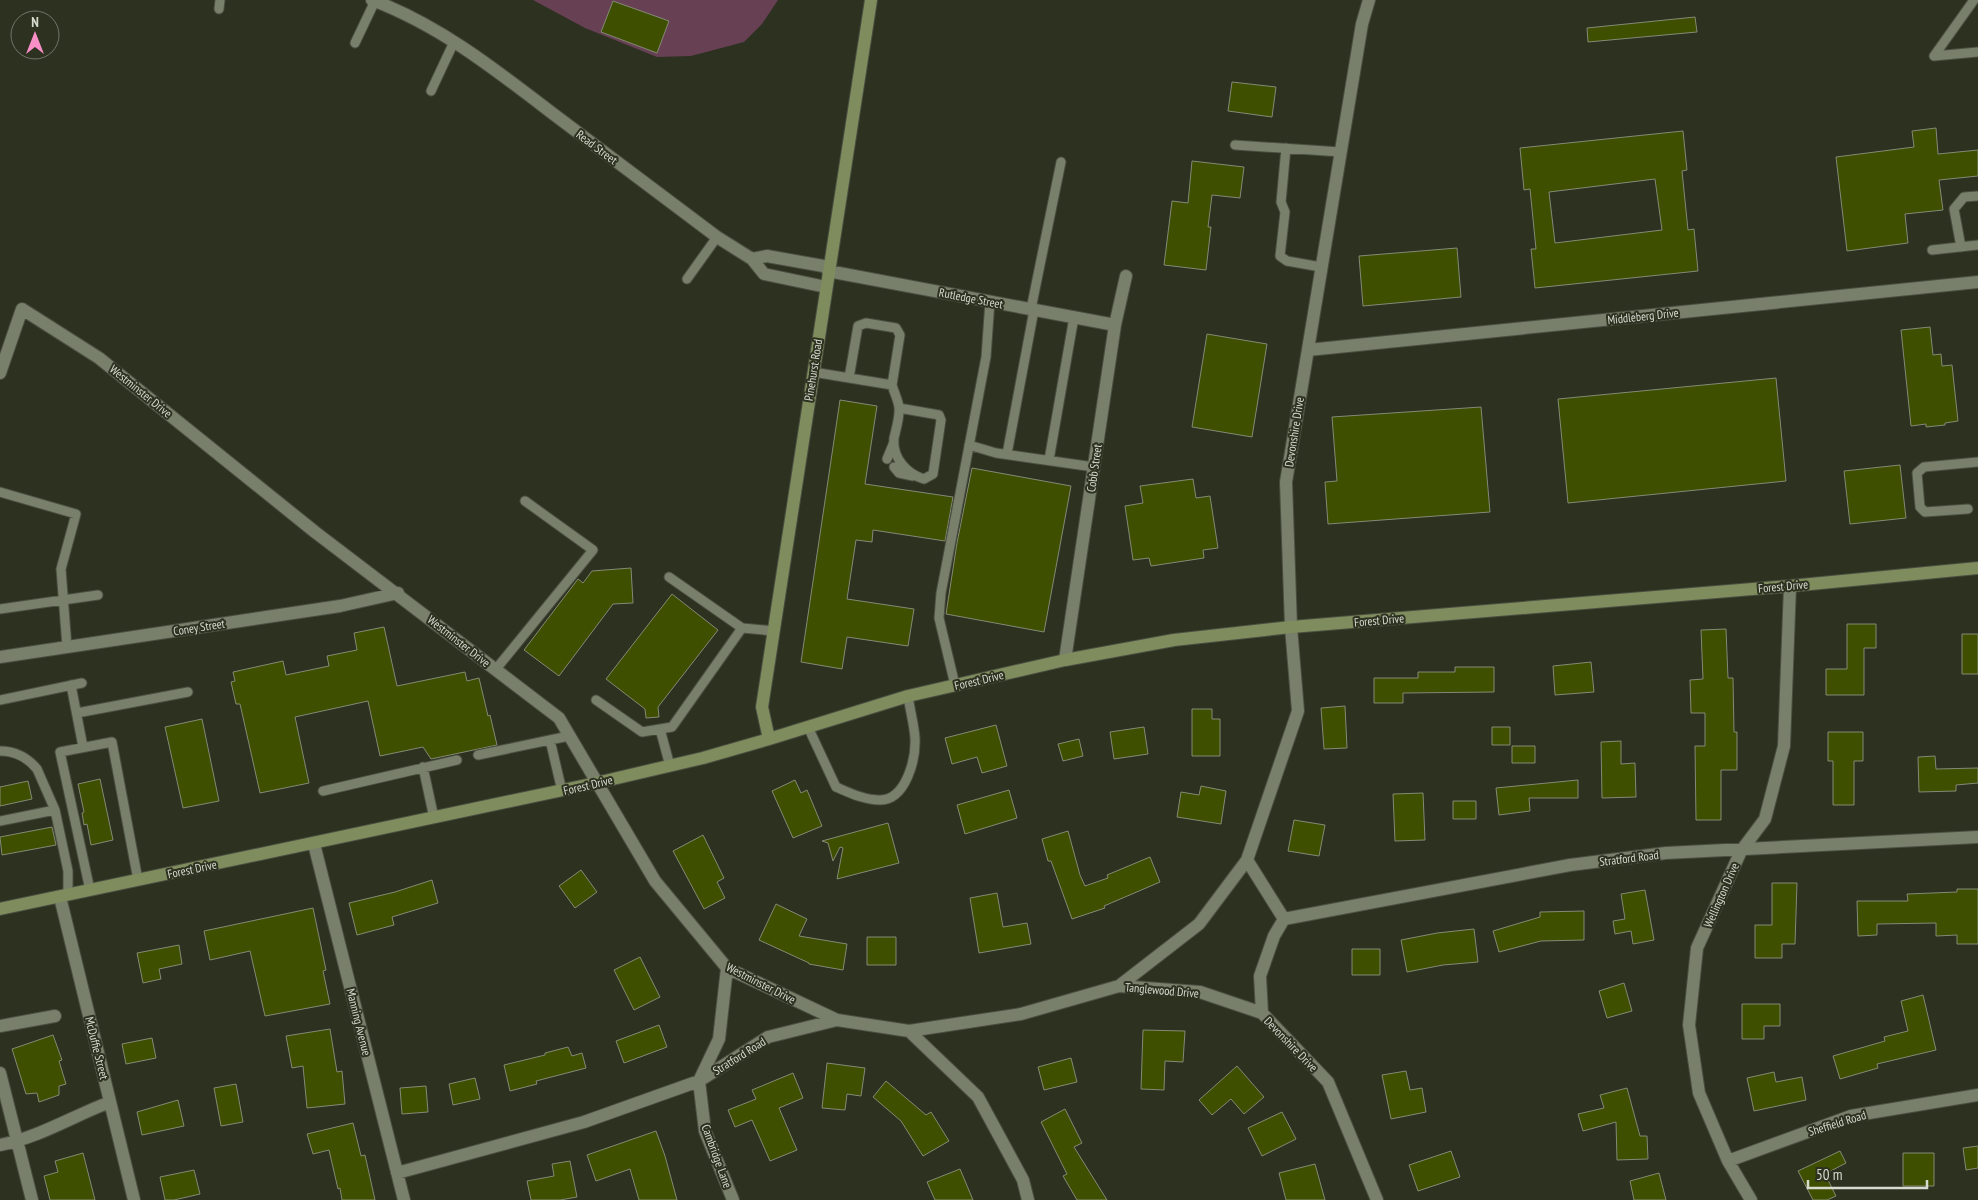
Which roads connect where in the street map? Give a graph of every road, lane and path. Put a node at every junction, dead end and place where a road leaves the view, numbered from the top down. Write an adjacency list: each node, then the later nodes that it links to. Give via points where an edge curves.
1 (373, 0): 5 (street, Read Street); 6 (lane)
2 (872, 0): 20 (main road, Pinehurst Road)
3 (1369, 0): 11 (street, Devonshire Drive, via 1362,24)
4 (1974, 0): 7 (lane, via 1934,56)
5 (454, 42): 8 (lane); 14 (street, Read Street)
6 (355, 44)
7 (1978, 52)
8 (430, 91)
9 (1236, 146): 10 (lane)
10 (1286, 148): 11 (lane); 19 (lane, via 1281,202 1286,212 1280,256 1287,261)
11 (1341, 152): 19 (street, Devonshire Drive)
12 (1061, 162): 26 (lane)
13 (1978, 196): 16 (lane, via 1964,197 1954,210)
14 (717, 237): 18 (street, Read Street); 22 (lane)
15 (1978, 245): 16 (lane)
16 (1961, 247): 17 (lane)
17 (1932, 250)
18 (752, 259): 20 (street, via 767,256); 24 (street, Read Street, via 764,274)
19 (1322, 267): 29 (street, Devonshire Drive)
20 (829, 269): 24 (main road, Pinehurst Road); 25 (street, Rutledge Street)
21 (1126, 276): 28 (street, Cobb Street)
22 (687, 279)
23 (1978, 282): 29 (street, Middleberg Drive)
24 (826, 287): 30 (main road, Pinehurst Road)
25 (990, 302): 26 (street, Rutledge Street); 36 (lane, via 986,357)
26 (1033, 310): 27 (street, Rutledge Street); 37 (lane)
27 (1074, 317): 28 (street, Rutledge Street); 39 (lane)
28 (1115, 325): 42 (street, Cobb Street)
29 (1308, 350): 54 (street, Devonshire Drive, via 1286,482)
30 (813, 372): 32 (lane); 56 (main road, Pinehurst Road)
31 (0, 374): 50 (street, Westminster Drive, via 22,309 99,358 315,532)
32 (849, 378): 33 (lane); 33 (lane, via 858,326 866,322 896,328 900,335)
33 (892, 385): 34 (lane)
34 (900, 408): 35 (lane); 43 (lane, via 939,415 941,420 933,474 924,478)
35 (894, 441): 38 (lane); 43 (lane, via 898,458 906,470)
36 (969, 445): 37 (lane); 63 (lane, via 939,618)
37 (1006, 454): 39 (lane)
38 (887, 459)
39 (1049, 460): 42 (lane)
40 (1978, 462): 46 (lane, via 1924,467 1917,473 1920,507 1925,512)
41 (894, 467): 43 (lane, via 899,473)
42 (1094, 467): 59 (street, Cobb Street)
43 (916, 476)
44 (0, 492): 52 (lane, via 76,514 61,569)
45 (525, 501): 60 (lane, via 593,550)
46 (1968, 509)
47 (1978, 568): 49 (main road, Forest Drive)
48 (669, 577): 55 (lane)
49 (1790, 586): 54 (main road, Forest Drive); 88 (street, Wellington Drive, via 1784,746 1765,819)
50 (398, 594): 57 (street, Coney Street, via 340,606); 60 (street, Westminster Drive)
51 (98, 595): 52 (lane)
52 (62, 600): 53 (lane); 57 (lane)
53 (0, 609)
54 (1291, 627): 59 (main road, Forest Drive, via 1174,640); 89 (street, Devonshire Drive, via 1298,711)
55 (742, 628): 56 (lane); 70 (lane, via 672,727)
56 (774, 631): 73 (main road, Pinehurst Road, via 762,707)
57 (67, 647): 58 (street, Coney Street)
58 (0, 657)
59 (1065, 660): 63 (main road, Forest Drive)
60 (496, 669): 71 (street, Westminster Drive, via 559,718)
61 (82, 683): 62 (lane)
62 (71, 685): 66 (lane); 68 (lane)
63 (954, 685): 65 (main road, Forest Drive)
64 (188, 692): 68 (lane)
65 (908, 696): 69 (main road, Forest Drive); 69 (lane, via 915,739 909,773 899,792 882,800 860,797 836,787)
66 (0, 700)
67 (596, 700): 70 (lane, via 642,732)
68 (76, 713): 74 (lane)
69 (808, 727): 73 (main road, Forest Drive)
70 (660, 729): 78 (lane)
71 (569, 736): 72 (lane); 80 (street, Westminster Drive)
72 (550, 740): 76 (lane); 82 (lane)
73 (769, 740): 78 (main road, Forest Drive)
74 (83, 747): 90 (lane, via 112,742); 91 (lane, via 60,752)
75 (0, 751): 83 (lane, via 18,753 32,763)
76 (478, 755)
77 (457, 760): 79 (lane)
78 (670, 766): 80 (main road, Forest Drive)
79 (424, 767): 81 (lane); 84 (lane)
80 (596, 783): 82 (main road, Forest Drive); 95 (street, Westminster Drive, via 655,881)
81 (323, 791)
82 (562, 791): 84 (main road, Forest Drive)
83 (55, 810): 85 (lane); 92 (lane, via 68,871)
84 (434, 818): 87 (main road, Forest Drive)
85 (0, 821)
86 (1978, 837): 88 (street, Stratford Road)
87 (314, 844): 90 (main road, Forest Drive); 109 (street, Manning Avenue)
88 (1741, 851): 94 (street, Stratford Road, via 1666,853 1570,865); 108 (street, Wellington Drive, via 1697,948 1689,1025 1699,1093)
89 (1247, 860): 94 (street); 96 (street, Devonshire Drive, via 1199,924)
90 (138, 880): 91 (main road, Forest Drive)
91 (90, 890): 92 (main road, Forest Drive)
92 (64, 896): 93 (main road, Forest Drive); 105 (street, McDuffie Street)
93 (0, 910)
94 (1284, 919): 97 (street, Devonshire Drive, via 1274,936 1260,976)
95 (727, 968): 99 (street, Westminster Drive); 103 (street, via 719,1039)
96 (1119, 986): 97 (street, Tanglewood Drive, via 1200,992); 101 (street, Stratford Road, via 1021,1014)
97 (1262, 1013): 115 (street, Devonshire Drive, via 1328,1082)
98 (55, 1016): 100 (street)
99 (837, 1020): 101 (street, Stratford Road); 103 (street, Stratford Road, via 768,1038)
100 (0, 1026)
101 (909, 1031): 114 (street, via 978,1096 1023,1180)
102 (0, 1073): 106 (street)
103 (699, 1081): 109 (street, Stratford Road, via 584,1122); 113 (street, Cambridge Lane, via 705,1130)
104 (1978, 1095): 108 (street, Sheffield Road, via 1851,1116)
105 (110, 1102): 106 (street); 111 (street, McDuffie Street)
106 (18, 1142): 107 (street); 110 (street)
107 (0, 1145)
108 (1728, 1161): 116 (street, Wellington Drive)
109 (397, 1174): 112 (street, Manning Avenue)
110 (32, 1200)
111 (134, 1200)
112 (404, 1200)
113 (733, 1200)
114 (1028, 1200)
115 (1377, 1200)
116 (1751, 1200)

